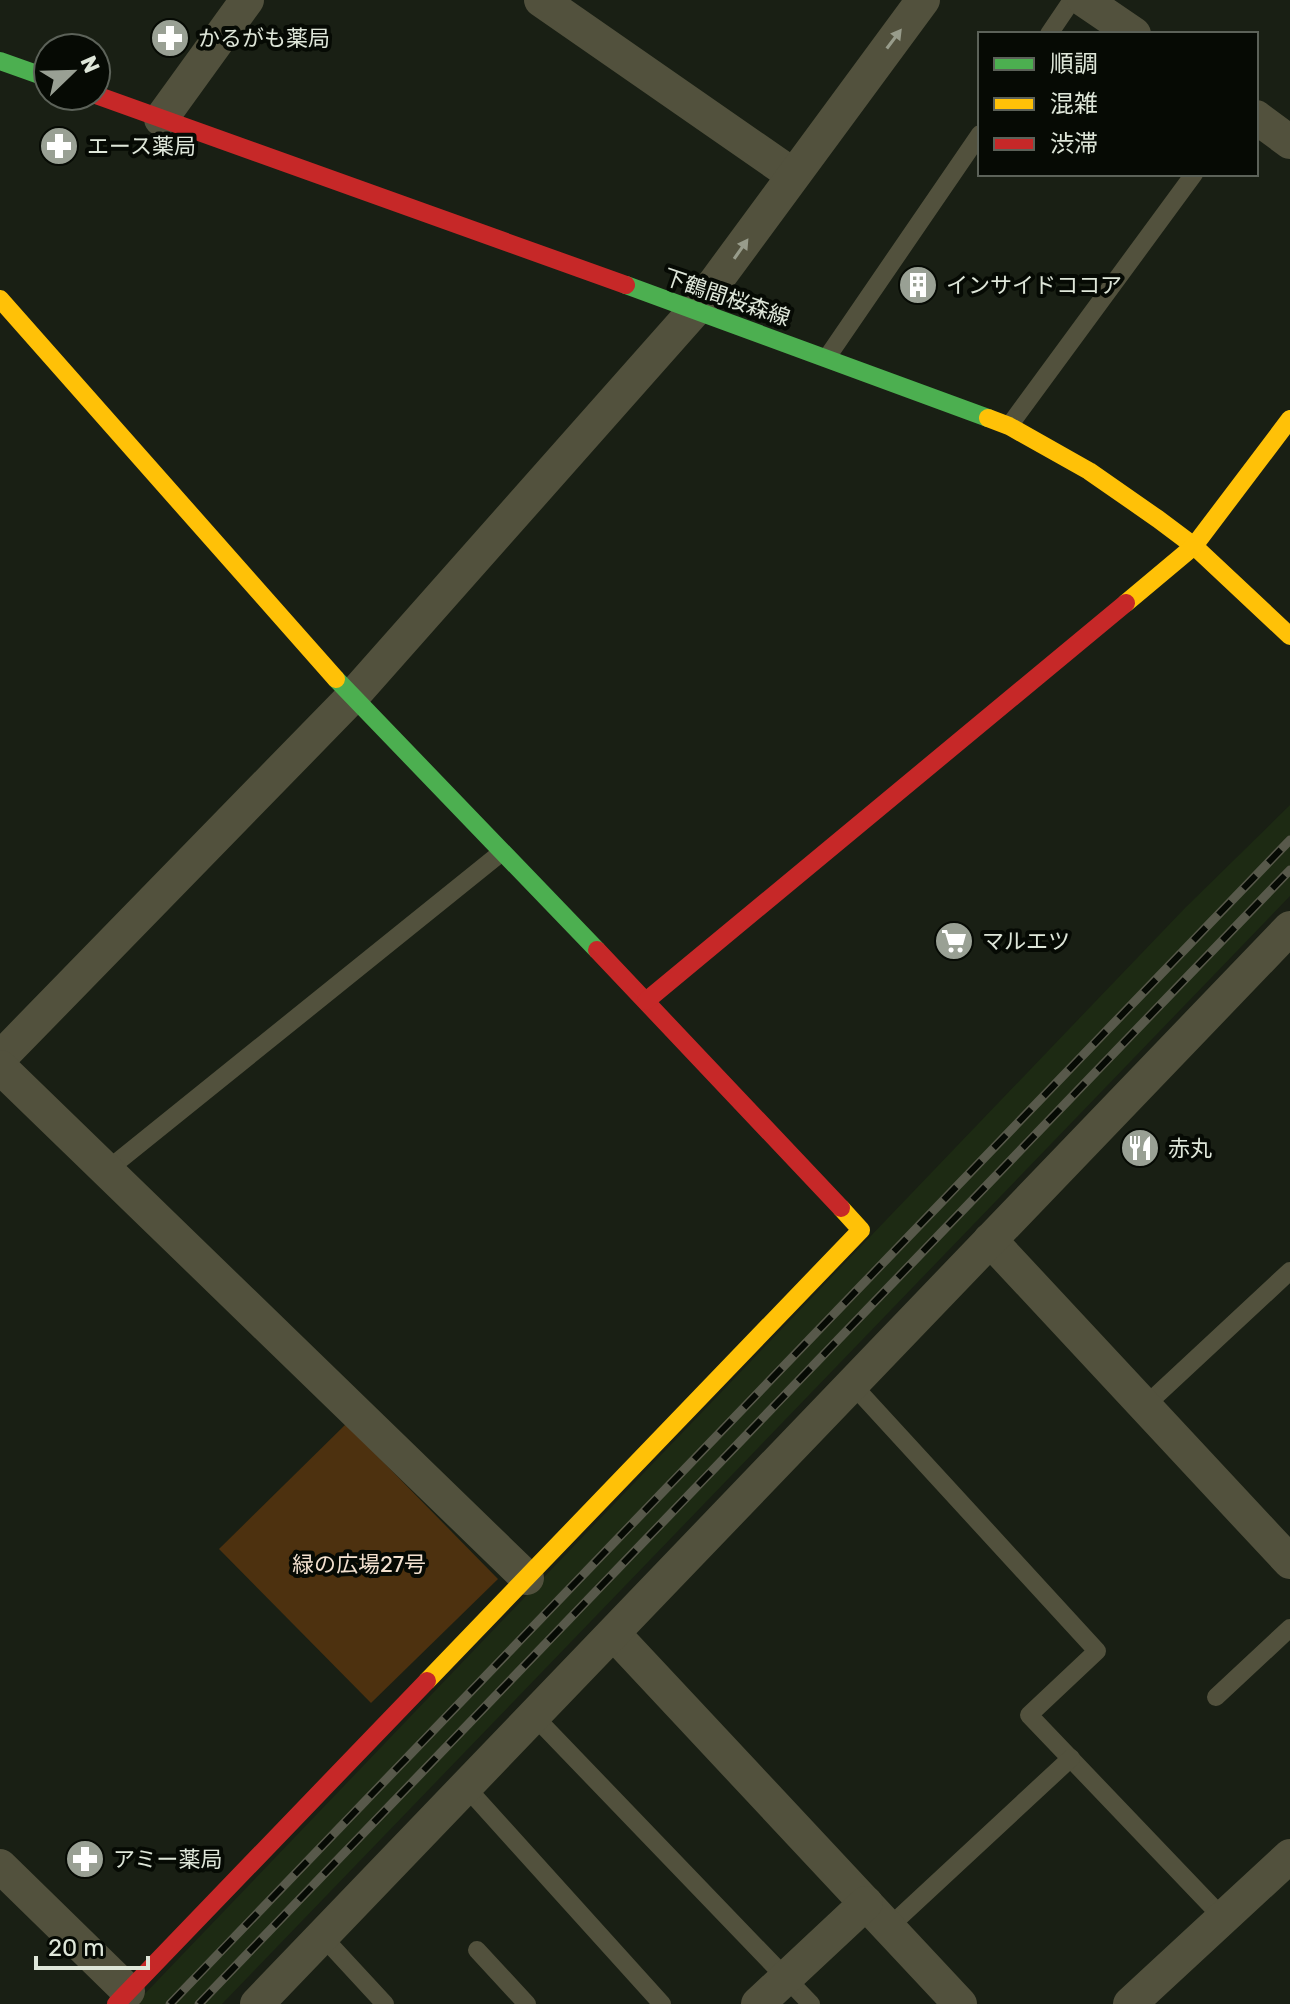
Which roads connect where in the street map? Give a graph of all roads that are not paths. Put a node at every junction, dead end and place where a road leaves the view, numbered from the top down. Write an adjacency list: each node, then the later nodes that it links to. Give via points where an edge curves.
1 (247, 0): 12 (street)
2 (541, 0): 15 (street)
3 (923, 0): 15 (street, one-way to 3)
4 (1072, 0): 6 (lane)
5 (1085, 0): 7 (street)
6 (1050, 32)
7 (1131, 32)
8 (0, 61): 9 (street)
9 (32, 72)
10 (112, 101): 12 (street, 下鶴間桜森線)
11 (1258, 118): 14 (street)
12 (161, 119): 18 (street, 下鶴間桜森線)
13 (978, 137): 19 (lane)
14 (1290, 142)
15 (793, 175): 18 (street, one-way to 15)
16 (1193, 176): 21 (lane)
17 (0, 299): 24 (street)
18 (694, 311): 19 (street, 下鶴間桜森線); 24 (street)
19 (828, 357): 21 (street, 下鶴間桜森線)
20 (1290, 419): 22 (street)
21 (1009, 426): 22 (street, 下鶴間桜森線, via 1089,471)
22 (1194, 546): 23 (street, 下鶴間桜森線); 27 (street)
23 (1288, 629)
24 (352, 697): 25 (street); 28 (street)
25 (502, 852): 27 (street); 30 (lane)
26 (1290, 928): 31 (street)
27 (646, 1001): 36 (street, via 861,1230)
28 (0, 1058)
29 (0, 1067): 30 (street)
30 (106, 1171): 36 (street)
31 (990, 1240): 33 (street); 34 (street)
32 (1290, 1271): 34 (lane)
33 (851, 1383): 38 (street); 41 (lane, via 1097,1651 1029,1715)
34 (1146, 1405): 35 (street)
35 (1290, 1562)
36 (527, 1578): 50 (street)
37 (1290, 1628): 39 (lane)
38 (614, 1634): 40 (street); 45 (street)
39 (1216, 1697)
40 (534, 1716): 42 (street); 49 (lane)
41 (1071, 1758): 45 (lane); 46 (lane)
42 (466, 1787): 47 (street); 54 (lane)
43 (1290, 1856): 46 (street)
44 (0, 1866): 50 (street)
45 (878, 1915): 49 (street); 57 (street)
46 (1223, 1918): 58 (street)
47 (323, 1937): 51 (street); 52 (lane)
48 (477, 1950): 53 (lane)
49 (787, 1978): 55 (street); 56 (lane)
50 (122, 1998)
51 (257, 2004)
52 (385, 2004)
53 (527, 2004)
54 (662, 2004)
55 (758, 2004)
56 (811, 2004)
57 (960, 2004)
58 (1130, 2004)

